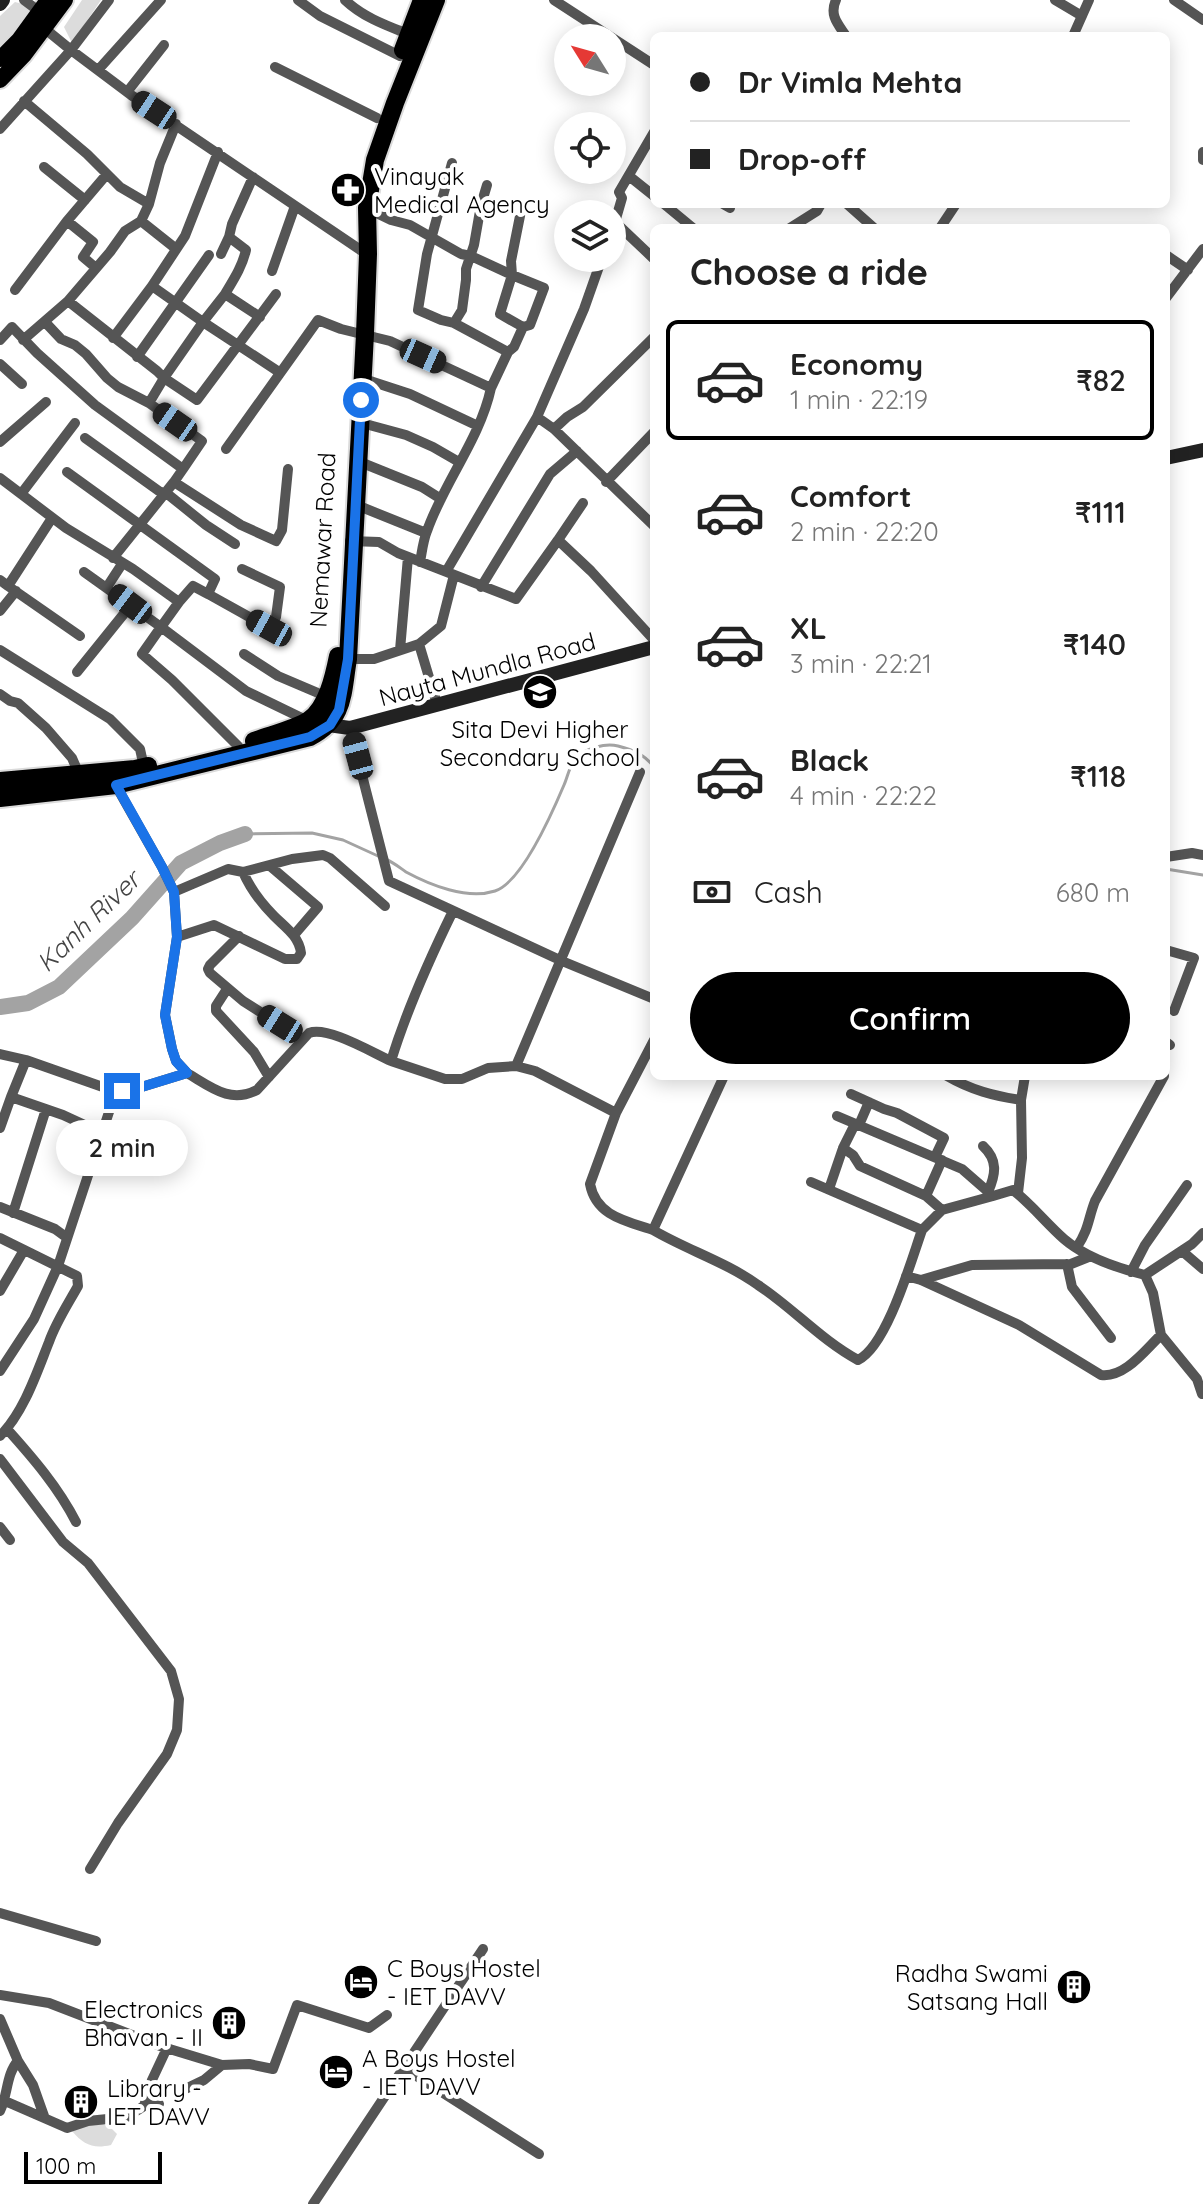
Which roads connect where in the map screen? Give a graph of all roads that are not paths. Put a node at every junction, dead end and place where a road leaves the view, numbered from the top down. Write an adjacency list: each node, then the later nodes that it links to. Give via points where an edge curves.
1 (24, 0): 14 (street)
2 (65, 0): 14 (main road)
3 (109, 0): 21 (street)
4 (145, 0): 13 (street)
5 (298, 0): 22 (street)
6 (345, 0): 19 (street, via 355,10)
7 (554, 0): 24 (street)
8 (836, 0): 17 (street, via 834,17)
9 (1055, 0): 15 (street)
10 (1089, 0): 15 (street)
11 (1174, 0): 16 (street)
12 (421, 2): 19 (highway, Nemawar Road); 48 (highway, Nemawar Road)
13 (158, 3): 26 (street)
14 (44, 13): 21 (street); 23 (main road); 27 (main road, via 24,55)
15 (1082, 16): 18 (street)
16 (1203, 20)
17 (843, 32)
18 (1075, 32)
19 (408, 34): 22 (highway, Nemawar Road)
20 (164, 45): 28 (street)
21 (71, 50): 26 (street); 29 (street)
22 (400, 56): 30 (highway, Nemawar Road)
23 (0, 59)
24 (650, 62)
25 (275, 67): 30 (street)
26 (98, 70): 28 (street)
27 (0, 80)
28 (127, 92): 31 (street)
29 (24, 101): 32 (street); 39 (street)
30 (377, 118): 48 (highway, Nemawar Road)
31 (176, 124): 34 (street); 46 (street)
32 (0, 129)
33 (650, 139): 40 (street)
34 (218, 152): 41 (street); 61 (street, via 185,236)
35 (1203, 152): 36 (street)
36 (1203, 160)
37 (452, 163): 60 (street)
38 (44, 167): 44 (street)
39 (107, 174): 44 (street); 46 (street)
40 (629, 176): 43 (street); 45 (street, via 619,192)
41 (253, 177): 47 (street); 59 (street)
42 (487, 185): 66 (street)
43 (650, 193)
44 (85, 200): 53 (street)
45 (621, 200)
46 (149, 204): 54 (street)
47 (295, 206): 63 (street); 71 (street)
48 (364, 207): 60 (street); 63 (highway, Nemawar Road); 86 (highway, Nemawar Road)
49 (673, 208): 55 (street)
50 (819, 208): 56 (street)
51 (852, 208): 57 (street)
52 (521, 211): 73 (street)
53 (67, 221): 69 (street, via 93,242 83,257); 75 (street)
54 (141, 221): 61 (street); 69 (street, via 125,231)
55 (689, 224)
56 (795, 224)
57 (870, 224)
58 (626, 236): 67 (street)
59 (229, 237): 64 (street); 77 (street, via 246,254)
60 (432, 239): 66 (street); 84 (street, via 418,310)
61 (175, 248): 74 (street)
62 (1203, 249): 70 (street)
63 (362, 251): 86 (highway, Nemawar Road)
64 (221, 254)
65 (209, 255): 80 (street)
66 (471, 256): 73 (street); 84 (street, via 462,310)
67 (650, 256)
68 (1170, 258): 70 (street)
69 (96, 268): 79 (street)
70 (1188, 270): 76 (street)
71 (272, 271)
72 (597, 272): 102 (street)
73 (512, 275): 85 (street, via 500,314); 85 (street, via 544,288 530,325)
74 (152, 286): 80 (street); 87 (street)
75 (15, 290)
76 (1170, 293)
77 (225, 294): 81 (street); 83 (street)
78 (276, 294): 81 (street)
79 (68, 301): 82 (street); 87 (street)
80 (176, 303): 83 (street); 93 (street)
81 (260, 317): 91 (street)
82 (45, 322): 89 (street); 101 (street, via 118,387)
83 (203, 322): 91 (street); 97 (street)
84 (454, 323): 92 (street)
85 (523, 327): 92 (street)
86 (361, 333): 95 (street, via 318,320); 96 (highway, Nemawar Road); 99 (street)
87 (113, 338): 93 (street)
88 (0, 340): 89 (street, via 12,327)
89 (23, 340): 116 (street, via 95,405)
90 (650, 341): 106 (street)
91 (238, 344): 95 (street); 97 (street, via 197,400)
92 (508, 352): 99 (street)
93 (137, 357): 97 (street)
94 (0, 364): 98 (street)
95 (279, 372): 110 (street)
96 (359, 377): 103 (highway, Nemawar Road); 105 (street)
97 (164, 378): 101 (street)
98 (22, 384)
99 (491, 388): 105 (street)
100 (46, 402): 109 (street)
101 (149, 403): 116 (street, via 202,441)
102 (537, 417): 106 (street); 139 (street)
103 (357, 422): 114 (highway, Nemawar Road); 115 (street, via 406,435)
104 (75, 423): 123 (street)
105 (478, 426): 115 (street)
106 (554, 429): 112 (street)
107 (650, 436): 121 (street)
108 (85, 438): 122 (street)
109 (0, 442)
110 (226, 449)
111 (1203, 450): 113 (main road)
112 (577, 451): 121 (street); 142 (street, via 550,474)
113 (1170, 457)
114 (354, 460): 124 (street); 125 (highway, Nemawar Road)
115 (459, 462): 124 (street)
116 (183, 469): 120 (street)
117 (288, 469): 120 (street, via 282,530 276,541)
118 (67, 472): 129 (street)
119 (0, 479): 123 (street)
120 (174, 482): 122 (street)
121 (606, 482): 128 (street)
122 (164, 493): 129 (street); 133 (street)
123 (21, 494): 127 (street)
124 (441, 499): 130 (street)
125 (352, 503): 130 (street); 132 (highway, Nemawar Road)
126 (583, 503): 131 (street)
127 (52, 518): 135 (street); 140 (street)
128 (650, 522)
129 (139, 524): 135 (street); 143 (street, via 215,579)
130 (426, 533): 136 (street)
131 (558, 540): 142 (street, via 516,599); 149 (street)
132 (351, 541): 134 (street, via 379,542); 155 (highway, Nemawar Road)
133 (235, 544)
134 (408, 557): 136 (street); 153 (street)
135 (117, 561): 141 (street); 144 (street)
136 (420, 562): 139 (street)
137 (242, 569): 143 (street, via 280,587 269,628)
138 (84, 572): 141 (street)
139 (450, 573): 142 (street); 150 (street, via 441,626)
140 (8, 586): 146 (street); 148 (street)
141 (107, 587): 145 (street)
142 (481, 587)
143 (208, 594): 144 (street, via 193,586)
144 (179, 602): 147 (street)
145 (131, 605): 147 (street); 156 (street)
146 (0, 611)
147 (161, 627): 160 (street, via 246,691); 163 (street, via 142,654)
148 (80, 636)
149 (650, 636)
150 (419, 644): 153 (street); 159 (street)
151 (650, 648): 159 (main road, Nayta Mundla Road)
152 (0, 650): 164 (street, via 110,719 140,749)
153 (400, 650): 155 (street, via 374,659)
154 (244, 654): 158 (street)
155 (343, 659): 158 (highway, Nemawar Road); 161 (highway, Nemawar Road, via 339,710)
156 (77, 672)
157 (0, 694): 166 (street, via 46,728)
158 (325, 696): 160 (highway, Nemawar Road)
159 (437, 704): 162 (main road, Nayta Mundla Road)
160 (308, 721): 161 (main road, Nayta Mundla Road); 163 (highway)
161 (330, 725): 162 (main road, Nayta Mundla Road); 167 (highway, via 310,737)
162 (350, 728): 176 (street, via 389,881)
163 (238, 746): 164 (highway)
164 (144, 767): 167 (highway)
165 (640, 772): 181 (street)
166 (79, 774): 167 (highway); 168 (highway)
167 (112, 778): 169 (highway); 174 (street)
168 (0, 781)
169 (0, 798)
170 (1203, 855): 171 (street)
171 (1170, 856)
172 (270, 866): 173 (street); 175 (street, via 323,855); 177 (street, via 318,907)
173 (243, 872): 174 (street, via 228,869); 177 (street, via 249,886)
174 (174, 892): 179 (street)
175 (385, 906)
176 (453, 911): 181 (street); 189 (street, via 405,1015)
177 (294, 935): 178 (street, via 302,949 291,960)
178 (239, 936): 179 (street, via 214,925); 182 (street, via 208,969)
179 (177, 937): 191 (street, via 165,1015)
180 (1170, 951): 184 (street, via 1194,958)
181 (562, 961): 183 (street); 190 (street)
182 (227, 989): 185 (street); 192 (street, via 216,1011)
183 (650, 997)
184 (1174, 1011)
185 (303, 1039): 189 (street, via 316,1030 328,1033); 192 (street)
186 (650, 1048): 203 (street)
187 (0, 1054): 188 (street)
188 (26, 1060): 197 (street); 199 (street)
189 (391, 1061): 190 (street, via 445,1079)
190 (516, 1066): 203 (street)
191 (181, 1067): 192 (street, via 232,1097 248,1095); 197 (street)
192 (269, 1077)
193 (722, 1080): 220 (street)
194 (954, 1080): 200 (street, via 969,1089)
195 (1024, 1080): 200 (street)
196 (1161, 1080): 225 (street, via 1095,1201)
197 (122, 1091): 207 (street)
198 (851, 1094): 201 (street)
199 (11, 1097): 202 (street); 206 (street)
200 (1021, 1100): 214 (street)
201 (869, 1102): 205 (street); 210 (street, via 944,1138)
202 (46, 1109): 207 (street); 219 (street)
203 (616, 1113): 220 (street, via 590,1184 592,1195 610,1215)
204 (837, 1116): 205 (street)
205 (857, 1124): 209 (street); 210 (street)
206 (0, 1128)
207 (102, 1133): 223 (street)
208 (983, 1146): 215 (street, via 995,1166)
209 (843, 1148): 213 (street); 216 (street, via 860,1166)
210 (938, 1159): 215 (street, via 962,1169); 216 (street)
211 (811, 1182): 213 (street)
212 (1187, 1185): 232 (street)
213 (829, 1189): 221 (street)
214 (1018, 1193): 215 (street); 225 (street)
215 (991, 1194): 218 (street)
216 (926, 1196): 218 (street)
217 (0, 1207): 219 (street)
218 (942, 1210): 221 (street)
219 (13, 1213): 223 (street)
220 (653, 1230): 234 (street, via 758,1284 858,1360 888,1321)
221 (922, 1230): 234 (street)
222 (1203, 1233): 227 (street)
223 (66, 1237): 230 (street)
224 (0, 1238): 226 (street)
225 (1077, 1247): 228 (street)
226 (24, 1250): 230 (street); 236 (street)
227 (1182, 1251): 231 (street); 233 (street)
228 (1091, 1256): 229 (street); 232 (street)
229 (1067, 1264): 235 (street, via 972,1265); 238 (street, via 1072,1287)
230 (58, 1266): 239 (street, via 34,1319); 241 (street, via 77,1276 78,1286)
231 (1203, 1269)
232 (1131, 1272): 233 (street)
233 (1145, 1275): 237 (street)
234 (906, 1276): 235 (street)
235 (921, 1280): 237 (street, via 1019,1325 1101,1375 1118,1372)
236 (0, 1291)
237 (1161, 1335): 240 (street, via 1197,1379)
238 (1111, 1338)
239 (0, 1371)
240 (1202, 1394)
241 (4, 1433): 243 (street, via 27,1451)
242 (0, 1459): 246 (street, via 171,1671 179,1699 177,1730 167,1754)
243 (76, 1522)
244 (0, 1527): 245 (street)
245 (10, 1540)
246 (90, 1869)
247 (0, 1913): 248 (street)
248 (96, 1941)
249 (483, 1949): 256 (street)
250 (0, 1995): 253 (street, via 49,2003)
251 (387, 2015): 255 (street, via 369,2028 297,2005 273,2069)
252 (0, 2019): 254 (street)
253 (167, 2048): 255 (street); 260 (street)
254 (18, 2061): 259 (street); 261 (street)
255 (222, 2065): 257 (street)
256 (404, 2068): 262 (street); 263 (street)
257 (179, 2092)
258 (159, 2104): 260 (street)
259 (2, 2106): 261 (street)
260 (144, 2106): 261 (street, via 127,2117 67,2128)
261 (44, 2116)
262 (539, 2154)
263 (313, 2204)

